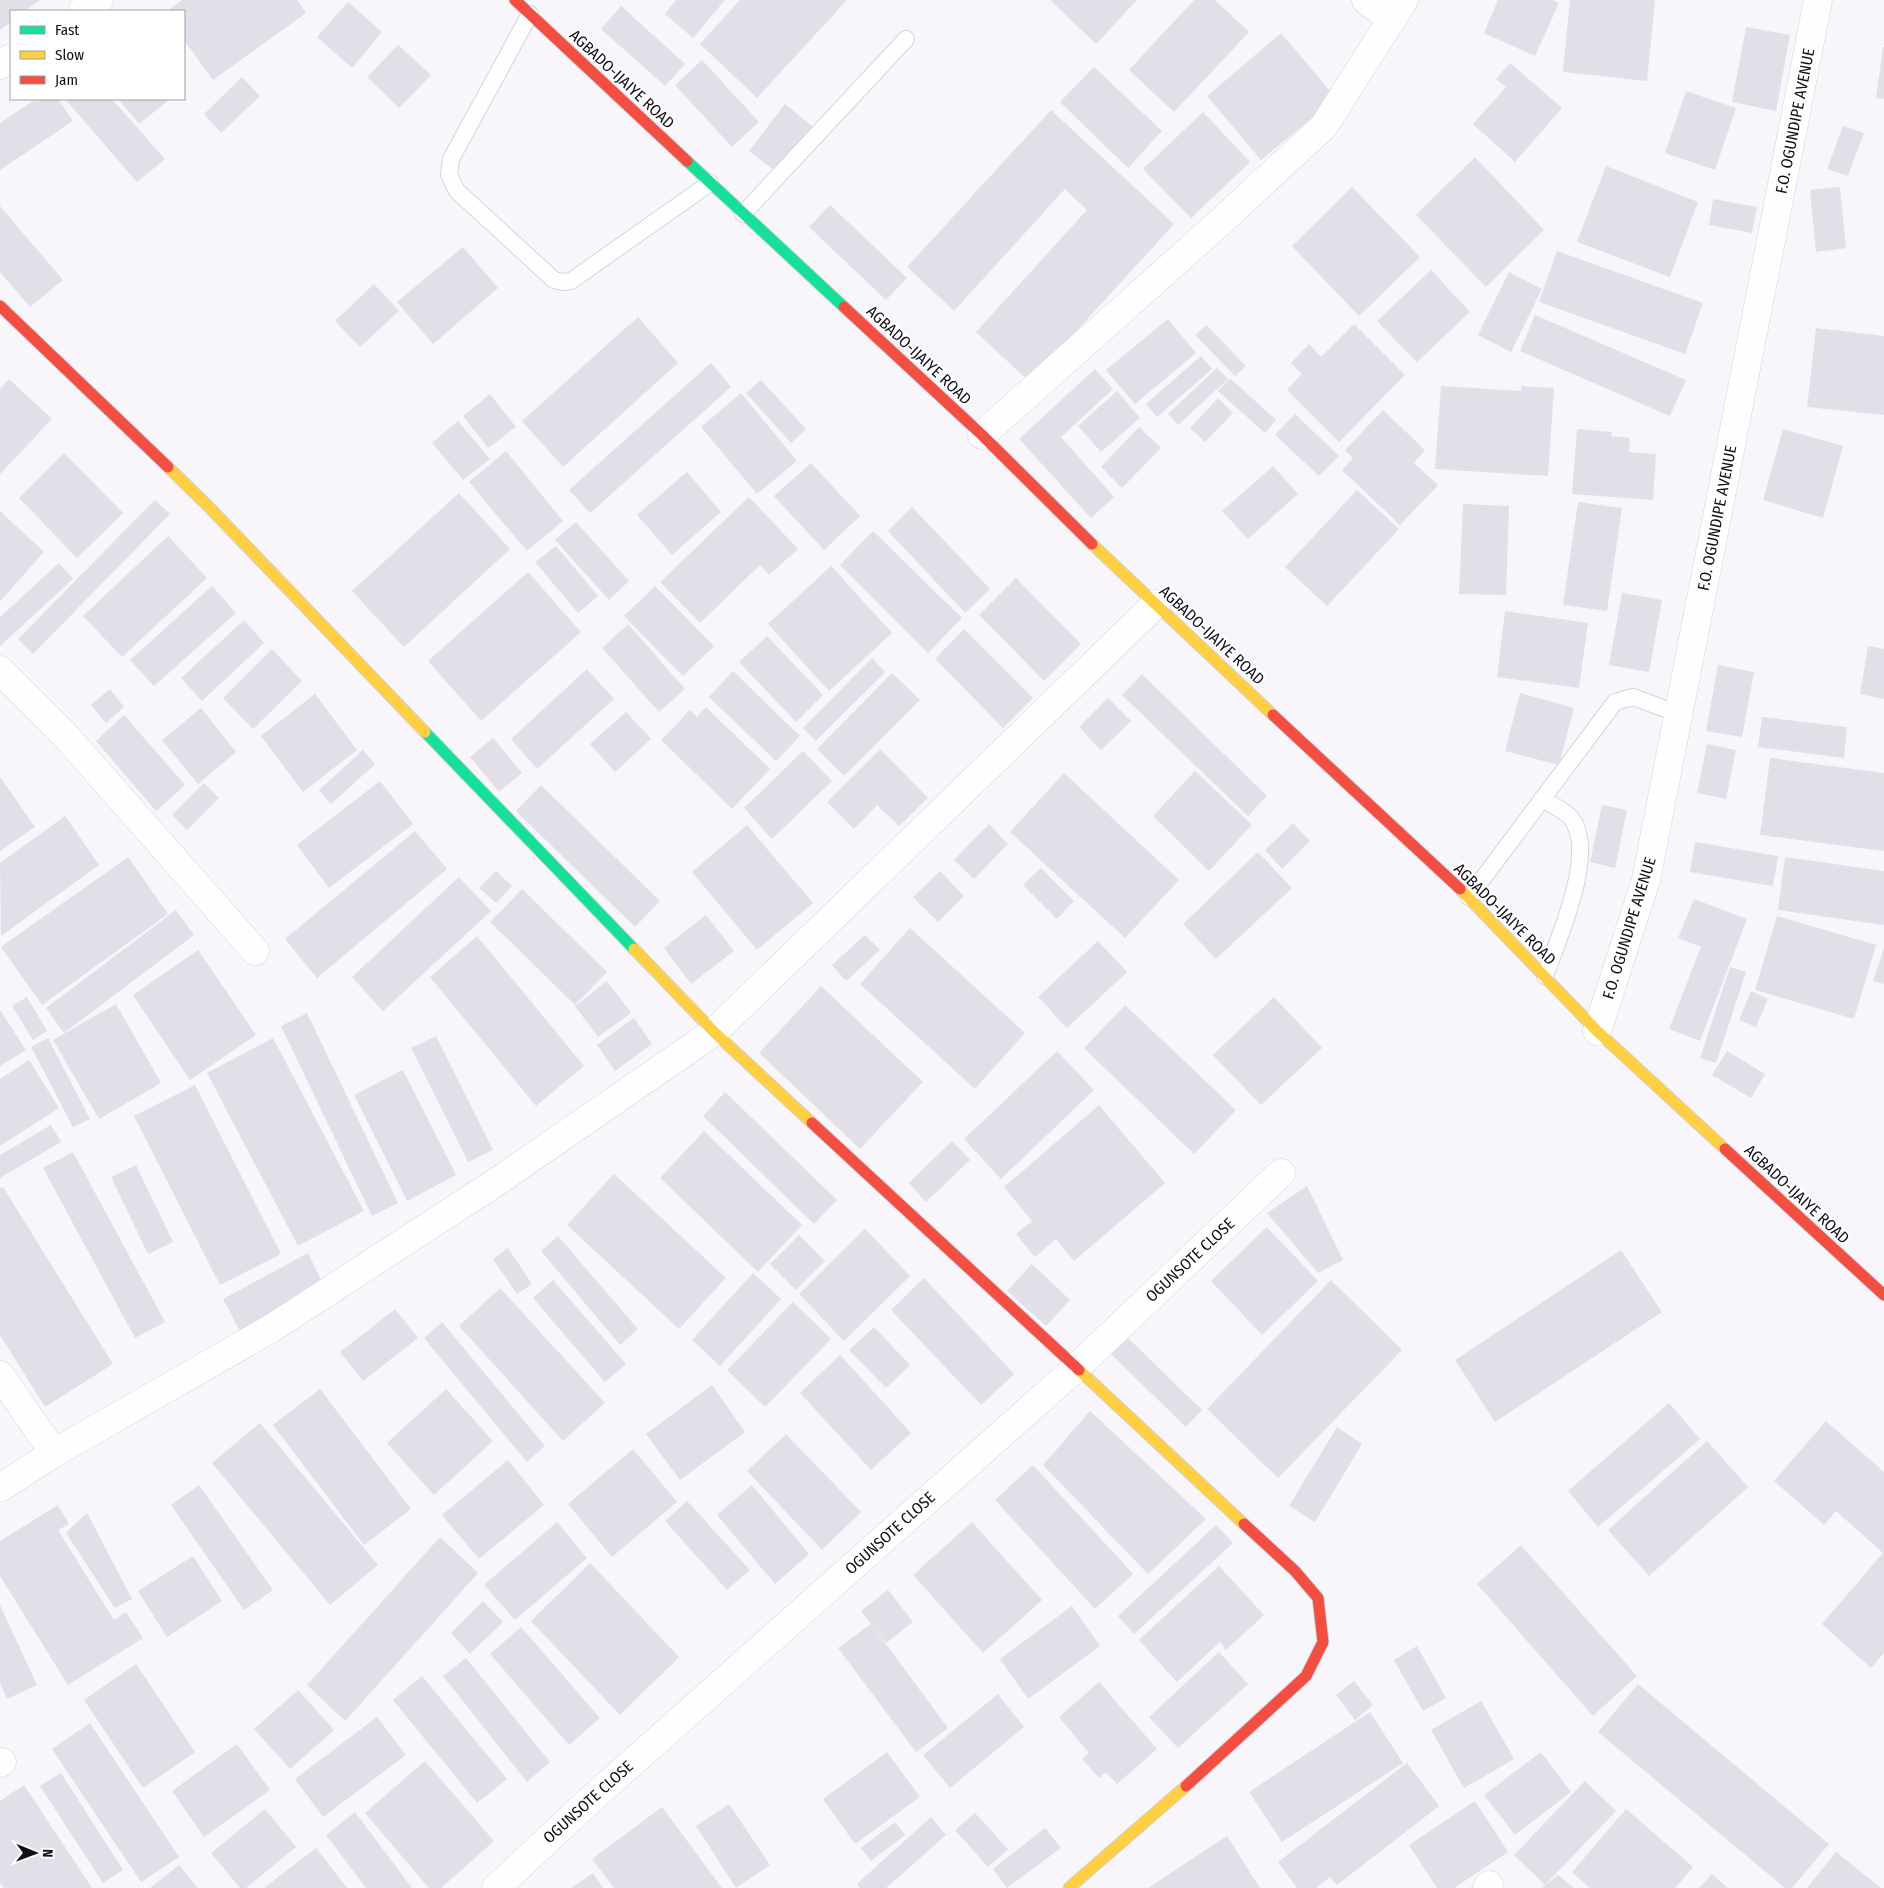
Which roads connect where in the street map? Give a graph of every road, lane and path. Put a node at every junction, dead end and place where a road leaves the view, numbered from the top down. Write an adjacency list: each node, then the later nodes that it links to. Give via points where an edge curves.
1 (99, 0): 5 (street)
2 (515, 0): 7 (street, AGBADO-IJAIYE ROAD)
3 (1366, 0): 6 (street)
4 (1818, 0): 15 (street, F.O. OGUNDIPE AVENUE)
5 (84, 10)
6 (1398, 10): 12 (street, via 1324,126)
7 (530, 14): 9 (street, AGBADO-IJAIYE ROAD); 9 (lane, via 451,159 449,176 457,191 554,280 563,282 571,281)
8 (906, 39): 10 (lane)
9 (710, 183): 10 (street, AGBADO-IJAIYE ROAD)
10 (742, 214): 12 (street, AGBADO-IJAIYE ROAD)
11 (0, 306): 21 (street, via 208,506)
12 (982, 435): 13 (street, AGBADO-IJAIYE ROAD)
13 (1156, 604): 17 (street, AGBADO-IJAIYE ROAD); 21 (street)
14 (0, 670): 18 (street, via 64,734)
15 (1678, 714): 16 (lane, via 1633,697 1615,702); 20 (street, F.O. OGUNDIPE AVENUE, via 1646,880)
16 (1542, 800): 17 (lane); 19 (lane, via 1570,817 1580,833 1581,848 1579,876)
17 (1468, 897): 19 (street, AGBADO-IJAIYE ROAD)
18 (255, 951)
19 (1545, 976): 20 (street, AGBADO-IJAIYE ROAD)
20 (1597, 1031): 23 (street, AGBADO-IJAIYE ROAD)
21 (714, 1032): 24 (street); 26 (street, via 498,1181 272,1328)
22 (1281, 1173): 24 (street, OGUNSOTE CLOSE)
23 (1884, 1295)
24 (1077, 1367): 28 (street, OGUNSOTE CLOSE, via 595,1795); 29 (street, via 1295,1570 1318,1598 1323,1642 1306,1676)
25 (0, 1375): 26 (street)
26 (54, 1453): 27 (street)
27 (0, 1488)
28 (496, 1888)
29 (1069, 1888)

